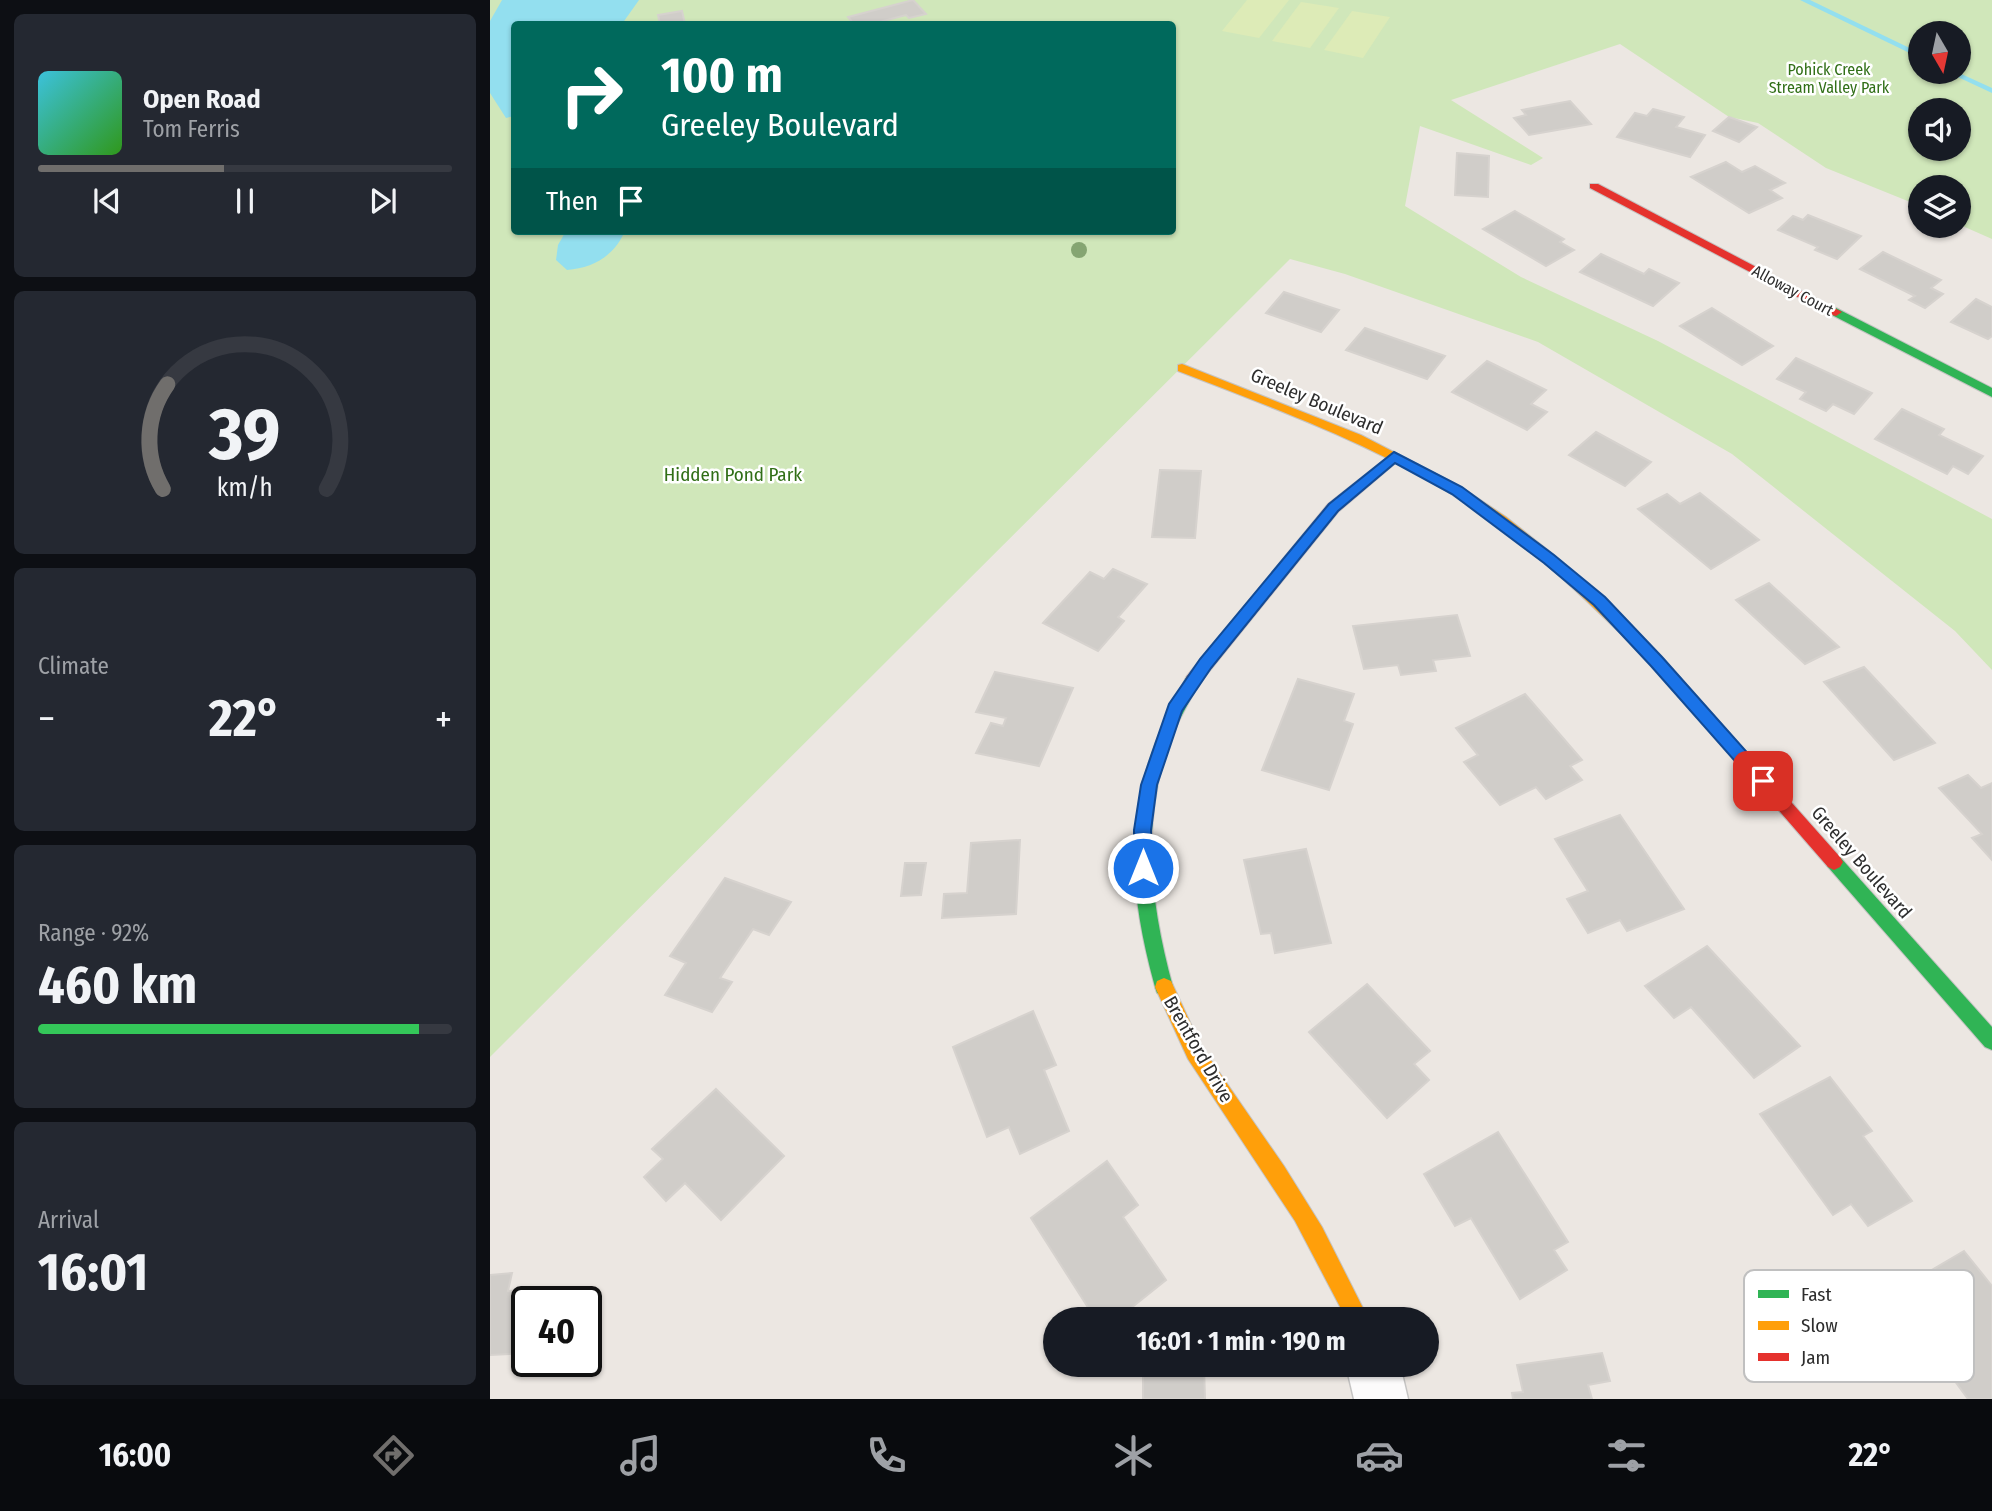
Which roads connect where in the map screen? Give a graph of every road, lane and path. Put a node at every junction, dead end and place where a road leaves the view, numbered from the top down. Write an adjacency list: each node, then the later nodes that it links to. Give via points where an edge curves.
1 (1594, 186): 3 (street, Alloway Court)
2 (1182, 368): 4 (street, Greeley Boulevard)
3 (1992, 393)
4 (1394, 457): 5 (street, Greeley Boulevard, via 1457,491 1599,601); 6 (street, Brentford Drive, via 1334,507 1175,708 1149,785 1142,830 1144,912 1162,984 1217,1085 1308,1219)
5 (1992, 1041)
6 (1352, 1307)
7 (1376, 1377): 8 (street)
8 (1381, 1399)

